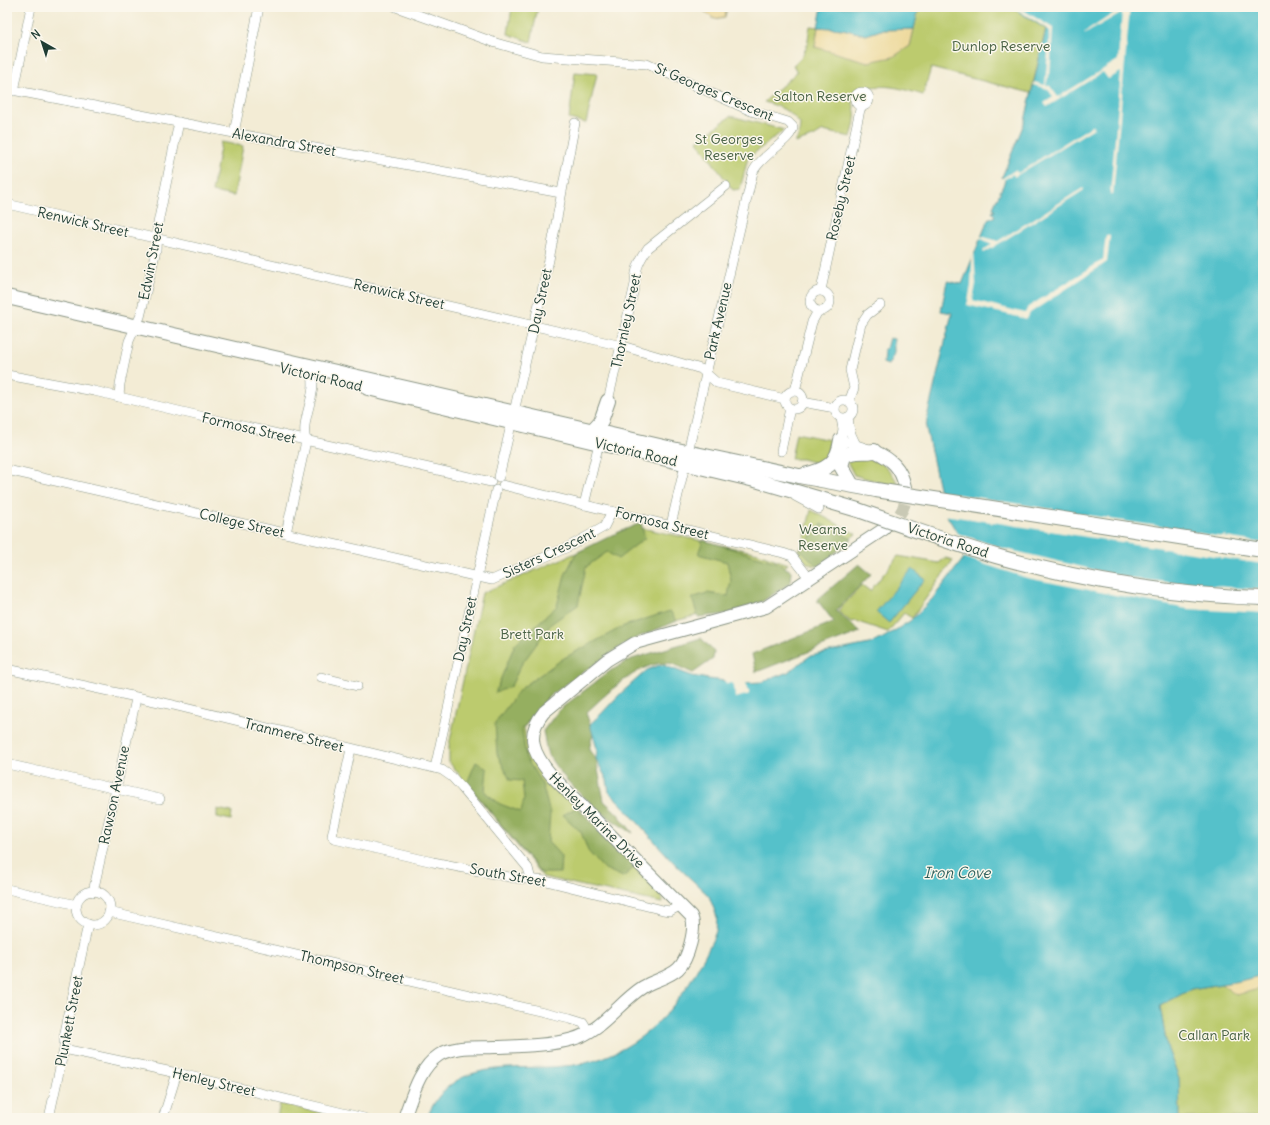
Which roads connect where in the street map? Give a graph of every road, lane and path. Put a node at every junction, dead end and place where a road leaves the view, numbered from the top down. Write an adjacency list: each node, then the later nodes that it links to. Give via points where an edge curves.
1 (31, 7): 4 (street)
2 (259, 7): 9 (street)
3 (396, 7): 8 (street, St Georges Crescent, via 496,43 542,56 647,64 751,111 788,122)
4 (10, 90): 6 (street, Alexandra Street)
5 (862, 105): 14 (street, Roseby Street)
6 (179, 122): 9 (street, Alexandra Street); 13 (street, Edwin Street)
7 (575, 123): 11 (street, Day Street)
8 (793, 132): 22 (street, Park Avenue, via 763,158 753,172)
9 (234, 133): 11 (street, Alexandra Street)
10 (726, 186): 21 (street, Thornley Street, via 648,248 640,260 635,274)
11 (561, 193): 19 (street, Day Street)
12 (7, 204): 13 (street, Renwick Street)
13 (156, 238): 19 (street, Renwick Street); 20 (street, Edwin Street, via 156,250 140,315)
14 (821, 290): 18 (street, via 810,297 812,307); 18 (street, via 828,293 831,303 824,310)
15 (7, 297): 20 (highway, Victoria Road)
16 (880, 305): 30 (street, via 867,315 861,324 850,370 854,388)
17 (7, 306): 20 (highway, Victoria Road)
18 (818, 311): 25 (street, via 812,322)
19 (534, 325): 21 (street, Renwick Street); 33 (street, Day Street)
20 (133, 329): 24 (highway, Victoria Road); 26 (street, Edwin Street); 33 (highway, Victoria Road)
21 (622, 346): 22 (street, Renwick Street, via 700,369); 28 (street, Thornley Street)
22 (706, 374): 27 (street, Renwick Street, via 717,383); 42 (street, Park Avenue)
23 (7, 375): 26 (street, Formosa Street)
24 (312, 375): 33 (highway, Victoria Road); 37 (street, via 314,384 304,432)
25 (794, 391): 27 (street); 29 (street, via 801,395)
26 (119, 397): 37 (street, Formosa Street)
27 (785, 399): 31 (street)
28 (608, 401): 35 (highway, via 601,421)
29 (802, 402): 31 (street, via 796,408); 32 (street)
30 (849, 402): 32 (street, via 842,401); 34 (street, via 853,409)
31 (790, 408): 40 (street)
32 (835, 408): 34 (street, via 836,413)
33 (513, 417): 35 (highway, Victoria Road); 38 (highway, Victoria Road); 45 (street, Day Street)
34 (845, 417): 36 (street); 39 (street)
35 (592, 431): 42 (highway, Victoria Road)
36 (841, 440): 39 (street); 44 (highway, via 837,455 826,468 820,472)
37 (306, 441): 45 (street, Formosa Street); 54 (street)
38 (599, 443): 42 (highway, Victoria Road); 49 (street)
39 (856, 445): 41 (street)
40 (781, 451)
41 (874, 451): 46 (highway, via 854,452 844,456 841,466); 47 (main road, via 896,464)
42 (687, 458): 44 (highway, Victoria Road); 52 (street, Park Avenue); 58 (highway, Victoria Road, bridge, via 858,510 989,554 1058,572 1151,589 1220,597)
43 (7, 470): 54 (street, College Street)
44 (799, 476): 46 (highway, Victoria Road)
45 (497, 484): 49 (street, Formosa Street); 56 (street, Day Street)
46 (852, 485): 55 (highway, Victoria Road, bridge)
47 (905, 486)
48 (792, 495): 50 (street)
49 (584, 505): 51 (street, Formosa Street)
50 (819, 509)
51 (612, 511): 52 (street, Formosa Street); 56 (street, Sisters Crescent, via 604,527 568,547 492,580)
52 (671, 525): 57 (street, Formosa Street, via 792,556)
53 (884, 529): 57 (main road, Henley Marine Drive, via 855,546)
54 (286, 533): 56 (street, College Street)
55 (1263, 550)
56 (476, 578): 65 (street, Day Street)
57 (810, 579): 72 (main road, Henley Marine Drive, via 760,609 635,643 607,660 557,700 540,716 533,729 533,744 542,764)
58 (1263, 598)
59 (7, 669): 62 (street, Tranmere Street)
60 (321, 677): 61 (street)
61 (357, 686)
62 (136, 699): 63 (street, Tranmere Street, via 173,705); 66 (street, Rawson Avenue)
63 (351, 749): 65 (street, Tranmere Street); 68 (street, South Street, via 333,838 433,862)
64 (7, 764): 66 (street)
65 (436, 768): 68 (street, Tranmere Street, via 446,772 462,788 528,868)
66 (116, 789): 67 (street); 70 (street, Rawson Avenue)
67 (160, 799)
68 (531, 880): 72 (street, South Street, via 663,910 670,911)
69 (7, 889): 71 (street)
70 (93, 892): 71 (street, via 82,895); 73 (street, via 98,892 106,898 110,907)
71 (77, 905): 74 (street, via 77,915)
72 (681, 906): 75 (main road, Henley Marine Drive, via 691,916 694,925 681,965 669,975 648,984 623,1001 599,1026)
73 (109, 912): 74 (street, via 99,924); 75 (street, Thompson Street, via 570,1018 583,1022)
74 (88, 928): 76 (street, Plunkett Street, via 64,1037)
75 (589, 1032): 81 (main road, Henley Marine Drive, via 559,1042 460,1048 445,1052 433,1060 424,1072)
76 (64, 1049): 77 (street, Henley Street); 78 (street, Plunkett Street)
77 (177, 1073): 79 (street); 80 (street, Henley Street)
78 (49, 1118)
79 (163, 1118)
80 (364, 1118)
81 (404, 1118)

